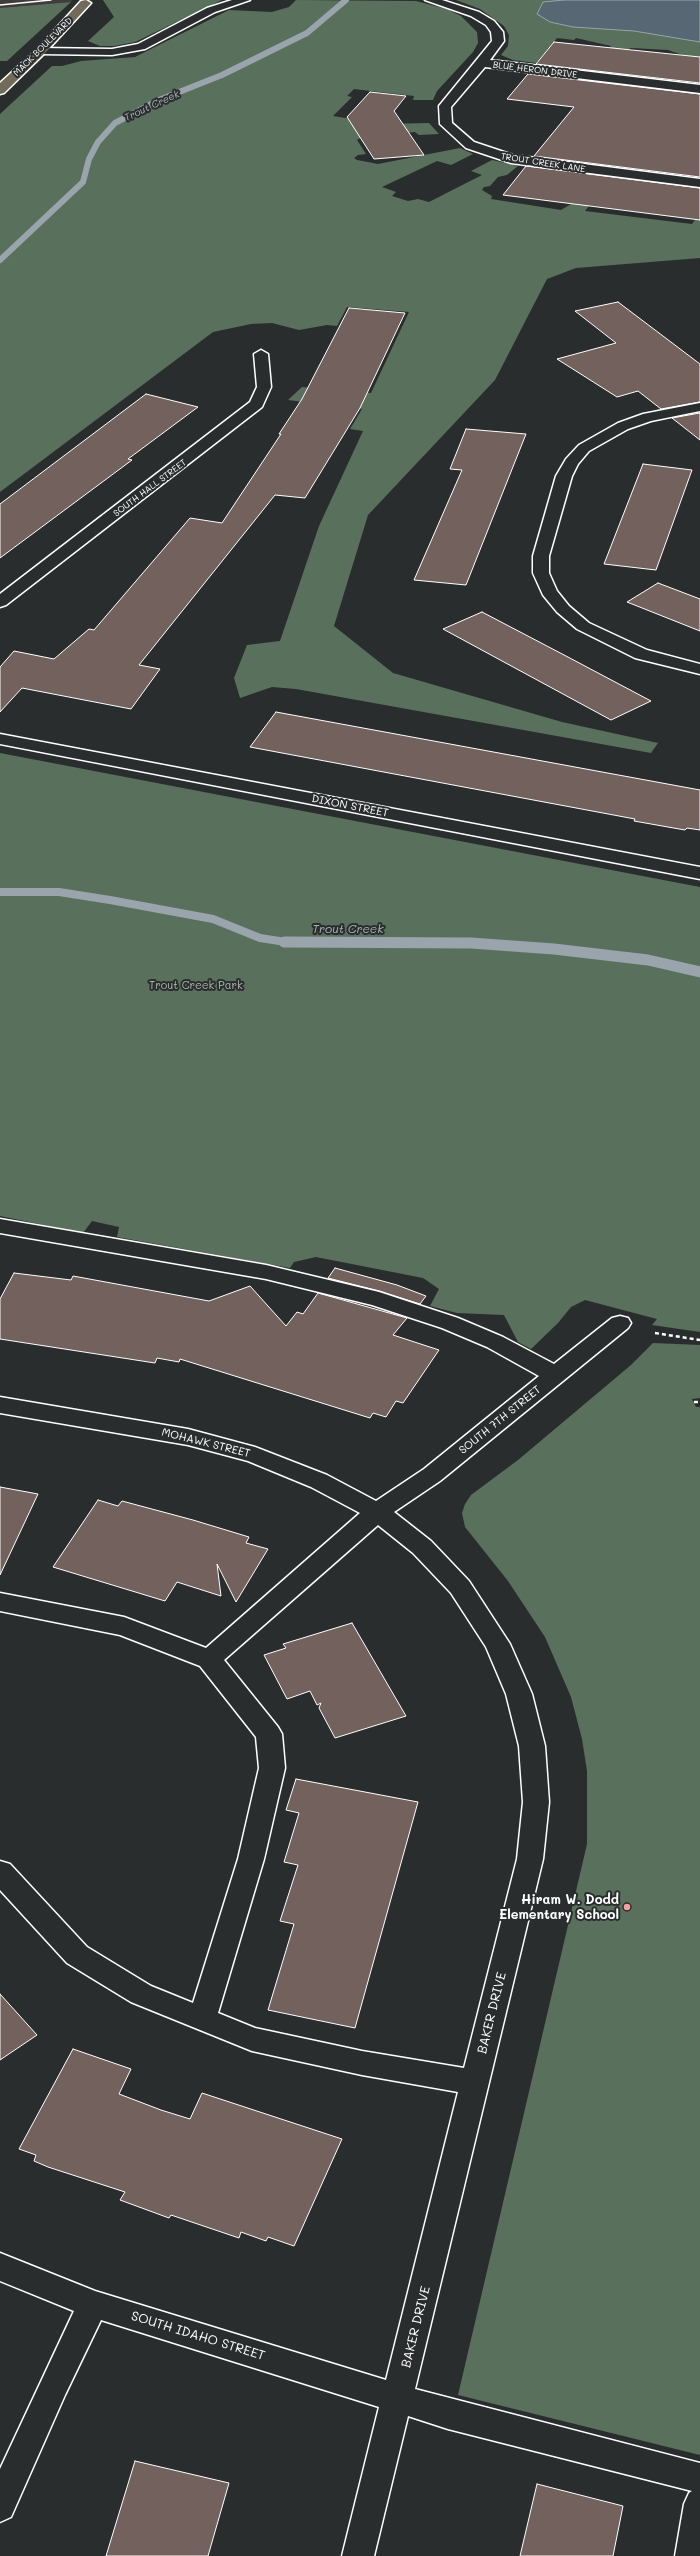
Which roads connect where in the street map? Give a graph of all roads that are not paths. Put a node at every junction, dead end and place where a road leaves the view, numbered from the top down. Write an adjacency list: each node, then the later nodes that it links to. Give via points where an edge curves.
1 (244, 0): 4 (street, via 211,10 141,47 112,52)
2 (431, 0): 5 (street, BLUE HERON DRIVE, via 464,9 490,23 497,32 498,41)
3 (85, 3): 4 (main road, MACK BOULEVARD)
4 (41, 51): 7 (main road, MACK BOULEVARD)
5 (482, 63): 6 (street, BLUE HERON DRIVE); 8 (street, TROUT CREEK LANE, via 445,106 446,124 470,145 511,159)
6 (700, 89)
7 (0, 90)
8 (700, 183)
9 (261, 354): 11 (street, SOUTH HALL STREET, via 264,387 257,404)
10 (700, 407): 12 (street, via 648,417 601,436 584,448 564,476 541,556 542,573 549,592 563,609 583,626 641,654)
11 (0, 602)
12 (700, 669)
13 (0, 739): 14 (street, DIXON STREET)
14 (700, 873)
15 (0, 1226): 17 (street, via 266,1272 379,1299 450,1323 495,1342)
16 (620, 1324): 17 (street, SOUTH 7TH STREET)
17 (555, 1375): 19 (street, SOUTH 7TH STREET, via 432,1475)
18 (0, 1405): 19 (street, MOHAWK STREET, via 188,1437 255,1456 319,1481)
19 (377, 1512): 21 (street, SOUTH 7TH STREET); 24 (street, BAKER DRIVE, via 422,1547 460,1587 497,1644 519,1694 532,1746 536,1802 530,1859)
20 (0, 1602): 21 (street, via 124,1626)
21 (209, 1659): 23 (street, via 269,1734 272,1768 251,1859)
22 (0, 1872): 23 (street, via 77,1955 141,1994)
23 (202, 2019): 24 (street, via 252,2039)
24 (475, 2082): 27 (street, BAKER DRIVE)
25 (0, 2267): 26 (street, SOUTH IDAHO STREET)
26 (93, 2304): 27 (street, SOUTH IDAHO STREET); 30 (street, via 53,2386)
27 (398, 2398): 28 (street, SOUTH IDAHO STREET, via 448,2414); 31 (street, BAKER DRIVE)
28 (700, 2478)
29 (700, 2504): 32 (street)
30 (0, 2506)
31 (358, 2556)
32 (691, 2556)

